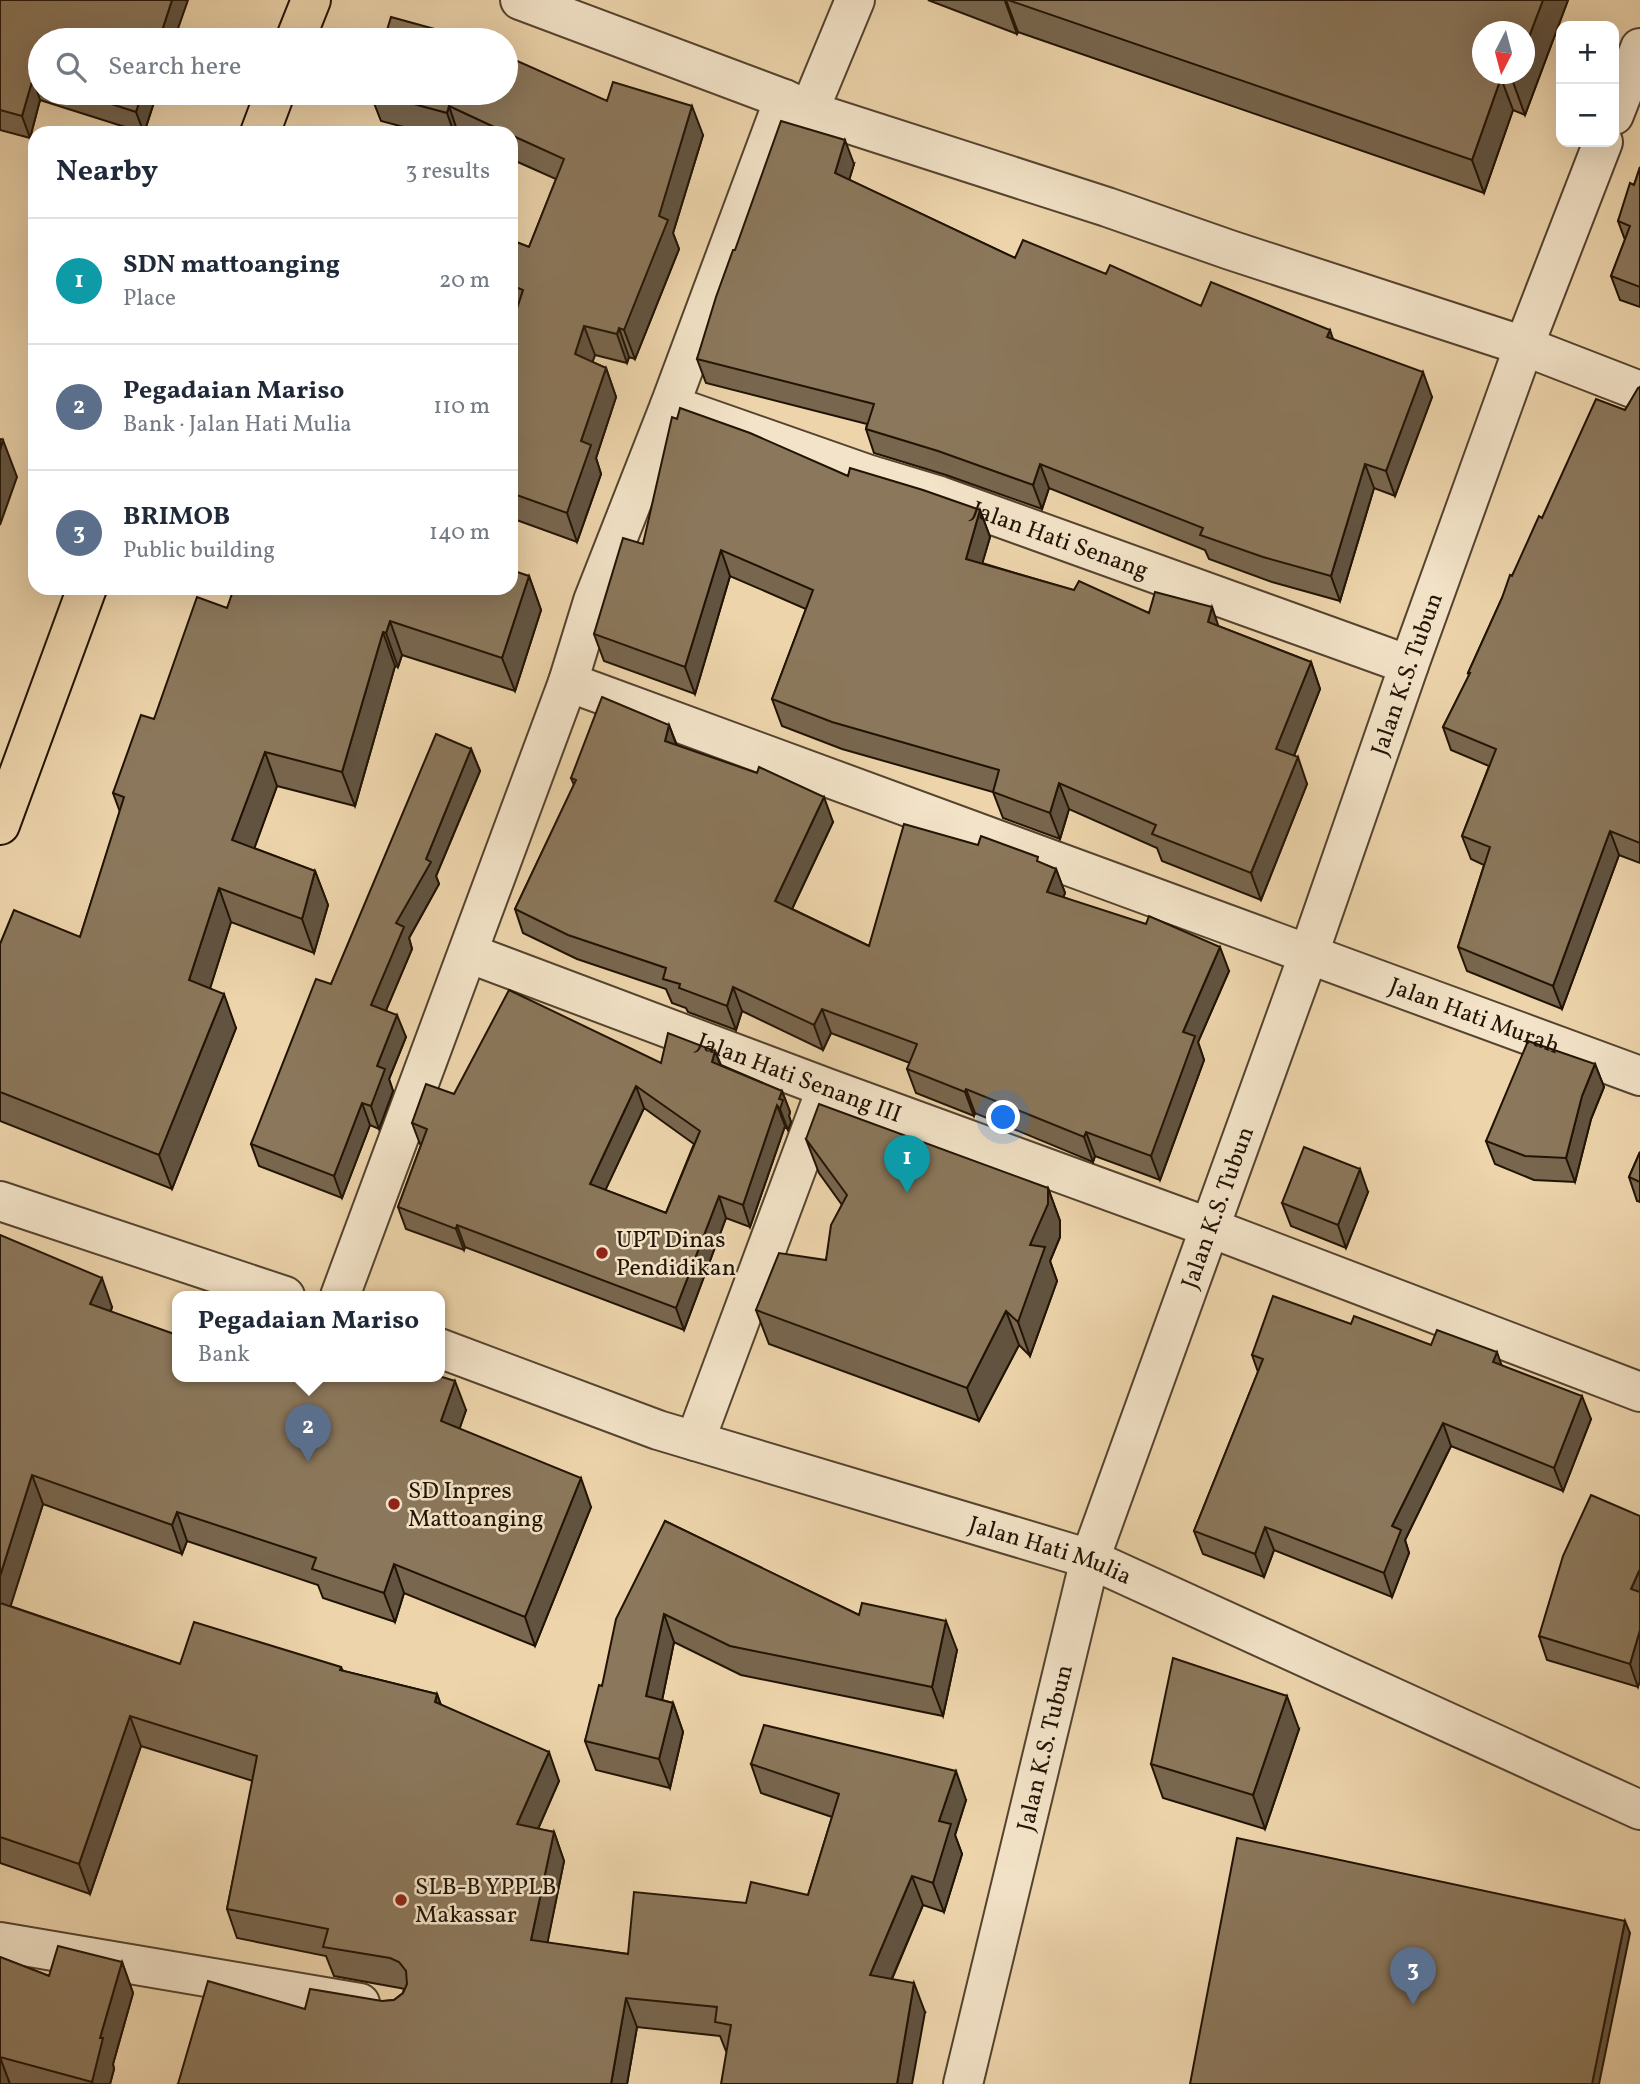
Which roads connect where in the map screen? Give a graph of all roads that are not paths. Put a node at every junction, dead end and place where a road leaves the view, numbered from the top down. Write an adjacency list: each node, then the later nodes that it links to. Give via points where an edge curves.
1 (311, 0): 4 (main road)
2 (520, 0): 8 (street)
3 (855, 0): 8 (street)
4 (300, 28)
5 (1640, 48): 6 (street)
6 (1619, 102)
7 (270, 105): 9 (main road)
8 (797, 105): 11 (street); 13 (street)
9 (263, 126)
10 (1601, 147): 11 (street, Jalan K.S. Tubun)
11 (1524, 346): 12 (street); 15 (street, Jalan K.S. Tubun)
12 (1640, 391)
13 (670, 405): 15 (street, Jalan Hati Senang, via 940,496); 16 (street, via 593,601)
14 (83, 595): 17 (main road)
15 (1409, 665): 19 (street, Jalan K.S. Tubun)
16 (568, 681): 18 (street); 19 (street, Jalan Hati Murah)
17 (0, 825)
18 (468, 953): 21 (street, Jalan Hati Senang III); 25 (street)
19 (1309, 953): 20 (street, Jalan Hati Murah); 23 (street, Jalan K.S. Tubun)
20 (1640, 1076)
21 (827, 1088): 23 (street, Jalan Hati Senang III); 28 (street)
22 (0, 1201): 24 (street)
23 (1208, 1227): 27 (street, Jalan Hati Senang III); 29 (street, Jalan K.S. Tubun)
24 (270, 1291)
25 (342, 1291)
26 (445, 1350): 28 (street, Jalan Hati Mulia)
27 (1640, 1392)
28 (695, 1441): 29 (street, Jalan Hati Mulia)
29 (1090, 1559): 30 (street, Jalan Hati Mulia); 33 (street, Jalan K.S. Tubun)
30 (1640, 1810)
31 (0, 1942): 32 (street)
32 (396, 2009)
33 (963, 2084)

